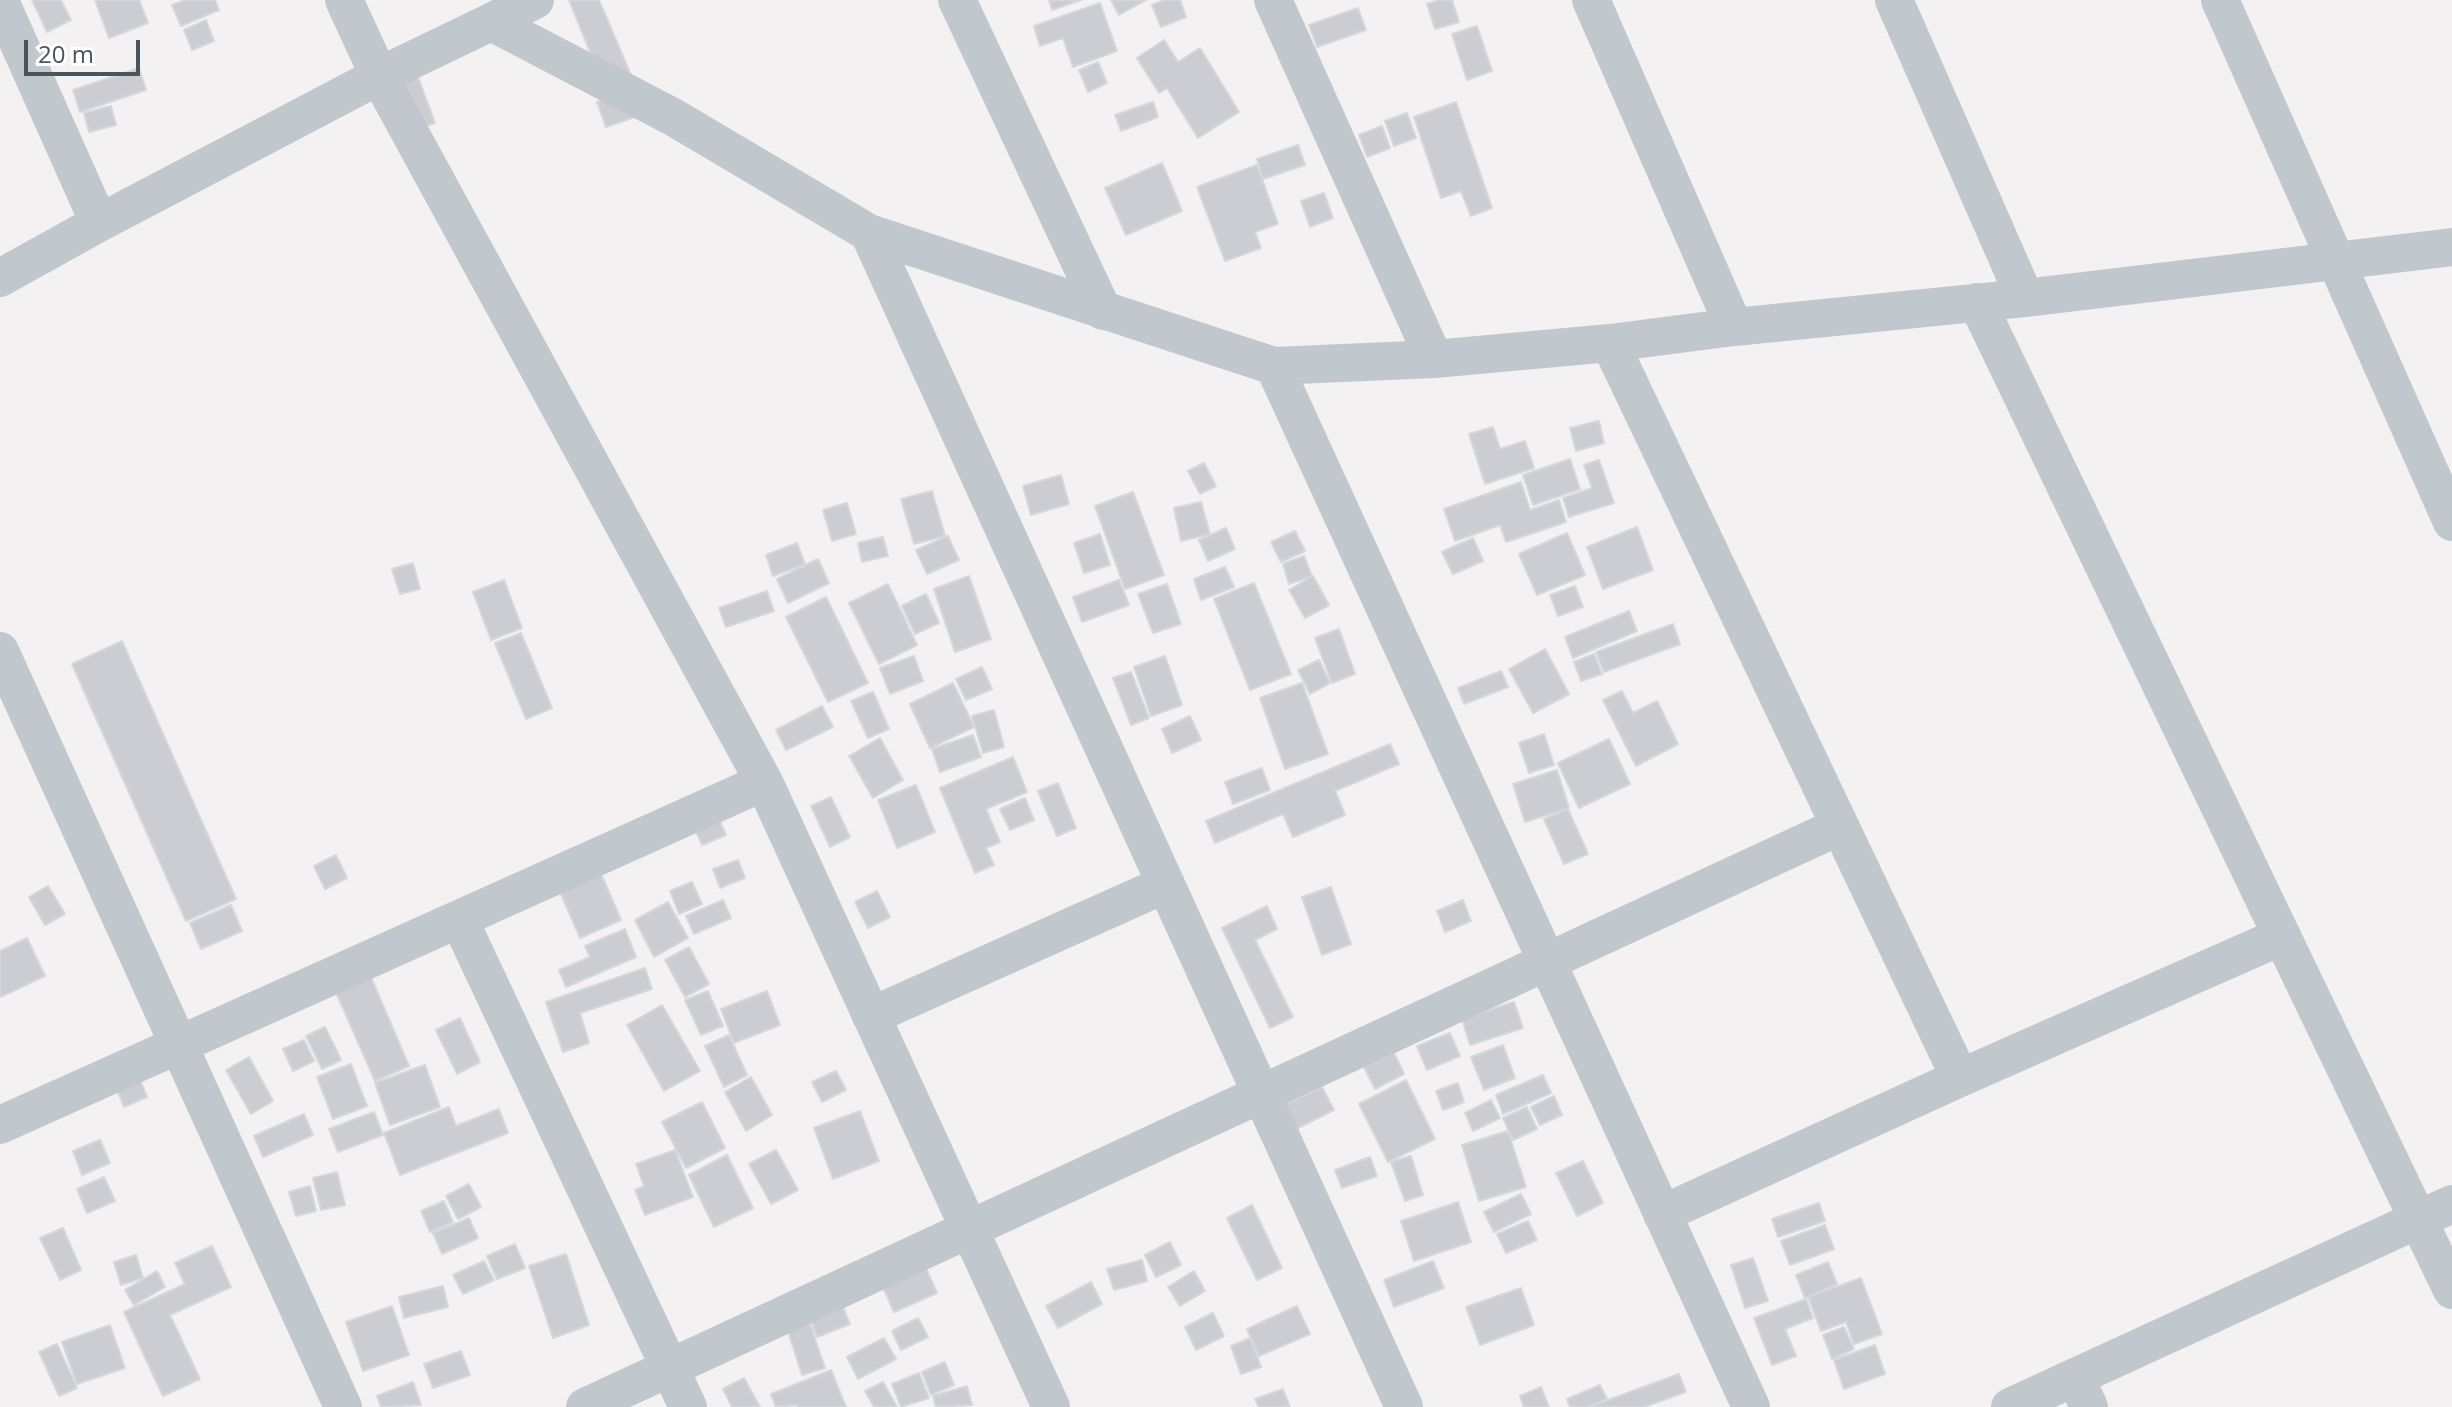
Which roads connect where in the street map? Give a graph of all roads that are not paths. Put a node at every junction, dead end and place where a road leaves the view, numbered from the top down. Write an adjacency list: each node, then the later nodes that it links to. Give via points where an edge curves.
1 (344, 0): 10 (street)
2 (535, 0): 9 (street)
3 (957, 0): 18 (street)
4 (1273, 0): 21 (street)
5 (1591, 0): 19 (street)
6 (1894, 0): 16 (street)
7 (2220, 0): 14 (street)
8 (0, 1): 11 (street)
9 (491, 22): 10 (street); 12 (street, via 673,117)
10 (379, 76): 11 (street); 25 (street)
11 (99, 223): 15 (street)
12 (869, 233): 18 (street); 27 (street)
13 (2452, 247): 14 (street)
14 (2336, 260): 16 (street); 23 (street)
15 (0, 278)
16 (2025, 298): 17 (street)
17 (1977, 302): 19 (street); 29 (street)
18 (1103, 311): 22 (street)
19 (1734, 327): 20 (street)
20 (1610, 343): 21 (street); 26 (street)
21 (1434, 359): 22 (street)
22 (1274, 366): 30 (street)
23 (2452, 522)
24 (0, 651): 32 (street)
25 (764, 782): 28 (street); 31 (street)
26 (1840, 826): 30 (street); 33 (street)
27 (1166, 884): 31 (street); 34 (street)
28 (459, 919): 32 (street); 41 (street)
29 (2282, 936): 33 (street); 38 (street)
30 (1547, 962): 34 (street); 37 (street)
31 (871, 1016): 39 (street)
32 (179, 1044): 35 (street); 43 (street)
33 (1960, 1078): 37 (street)
34 (1261, 1094): 39 (street); 47 (street)
35 (0, 1125)
36 (2452, 1204): 38 (street)
37 (1662, 1214): 48 (street)
38 (2418, 1219): 40 (street); 42 (street)
39 (969, 1229): 41 (street); 46 (street)
40 (2452, 1290)
41 (669, 1368): 44 (street); 45 (street)
42 (2082, 1392): 49 (street)
43 (343, 1407)
44 (585, 1407)
45 (688, 1407)
46 (1051, 1407)
47 (1404, 1407)
48 (1751, 1407)
49 (2010, 1407)

